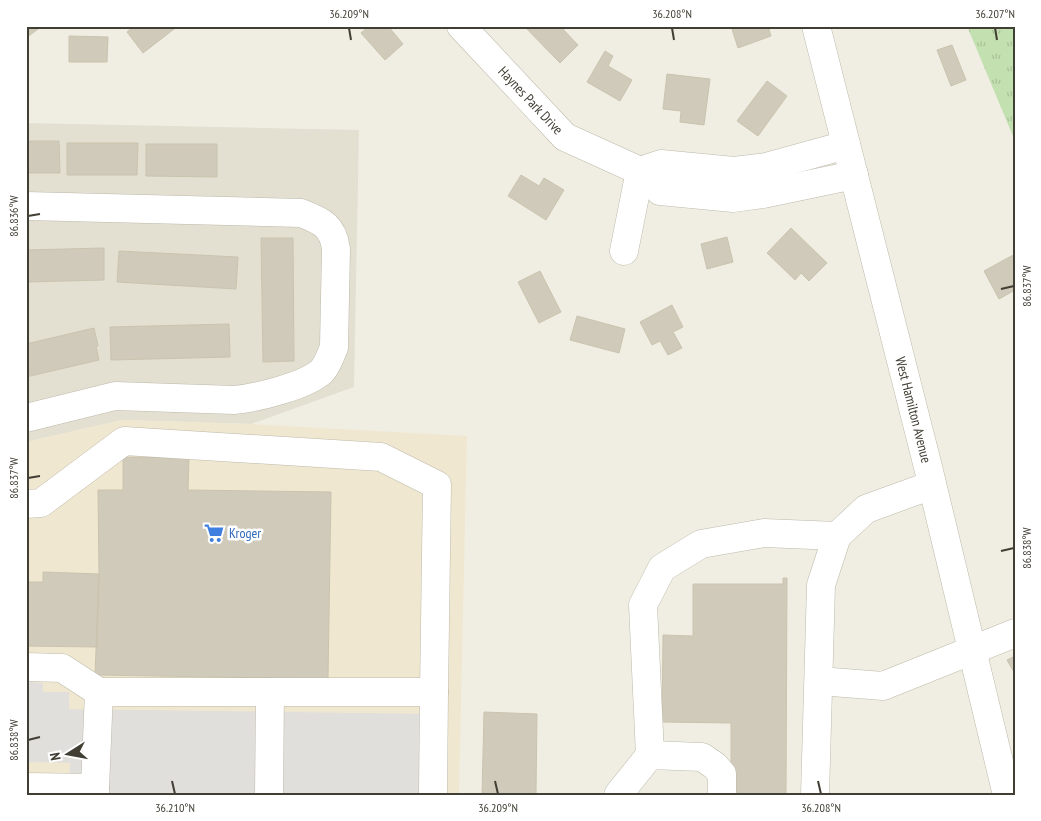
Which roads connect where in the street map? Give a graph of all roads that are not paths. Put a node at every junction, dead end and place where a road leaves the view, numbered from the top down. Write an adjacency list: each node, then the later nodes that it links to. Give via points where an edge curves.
1 (462, 26): 5 (street, Haynes Park Drive, via 565,136)
2 (816, 26): 3 (street, West Hamilton Avenue)
3 (846, 145): 4 (street); 6 (street, West Hamilton Avenue)
4 (758, 168): 5 (street, via 734,171 661,164); 7 (street)
5 (640, 171): 7 (street, Haynes Park Drive, via 660,191 733,198); 9 (street)
6 (854, 175): 7 (street, Haynes Park Drive); 11 (street, West Hamilton Avenue)
7 (763, 194)
8 (26, 206): 10 (street, via 301,213 328,228 335,238 336,249 334,347 321,372 280,391 251,398 116,396)
9 (624, 250)
10 (26, 418)
11 (932, 486): 13 (street, via 866,509); 15 (street, West Hamilton Avenue)
12 (26, 504): 20 (street, via 41,503 124,441 380,457 437,485)
13 (837, 536): 17 (street, via 821,585); 22 (street, via 764,533 701,544 662,568 643,605)
14 (1015, 632): 15 (street)
15 (972, 649): 17 (street, via 882,686); 21 (street, West Hamilton Avenue)
16 (26, 668): 18 (street, via 62,668)
17 (819, 681): 29 (street)
18 (99, 692): 19 (street); 24 (street)
19 (270, 692): 20 (street); 25 (street)
20 (434, 692): 26 (street)
21 (1005, 734): 30 (street, West Hamilton Avenue)
22 (650, 755): 27 (street); 28 (street, via 702,757 722,774)
23 (26, 787): 24 (street)
24 (95, 792)
25 (269, 795)
26 (433, 795)
27 (618, 795)
28 (722, 795)
29 (815, 795)
30 (1008, 795)

